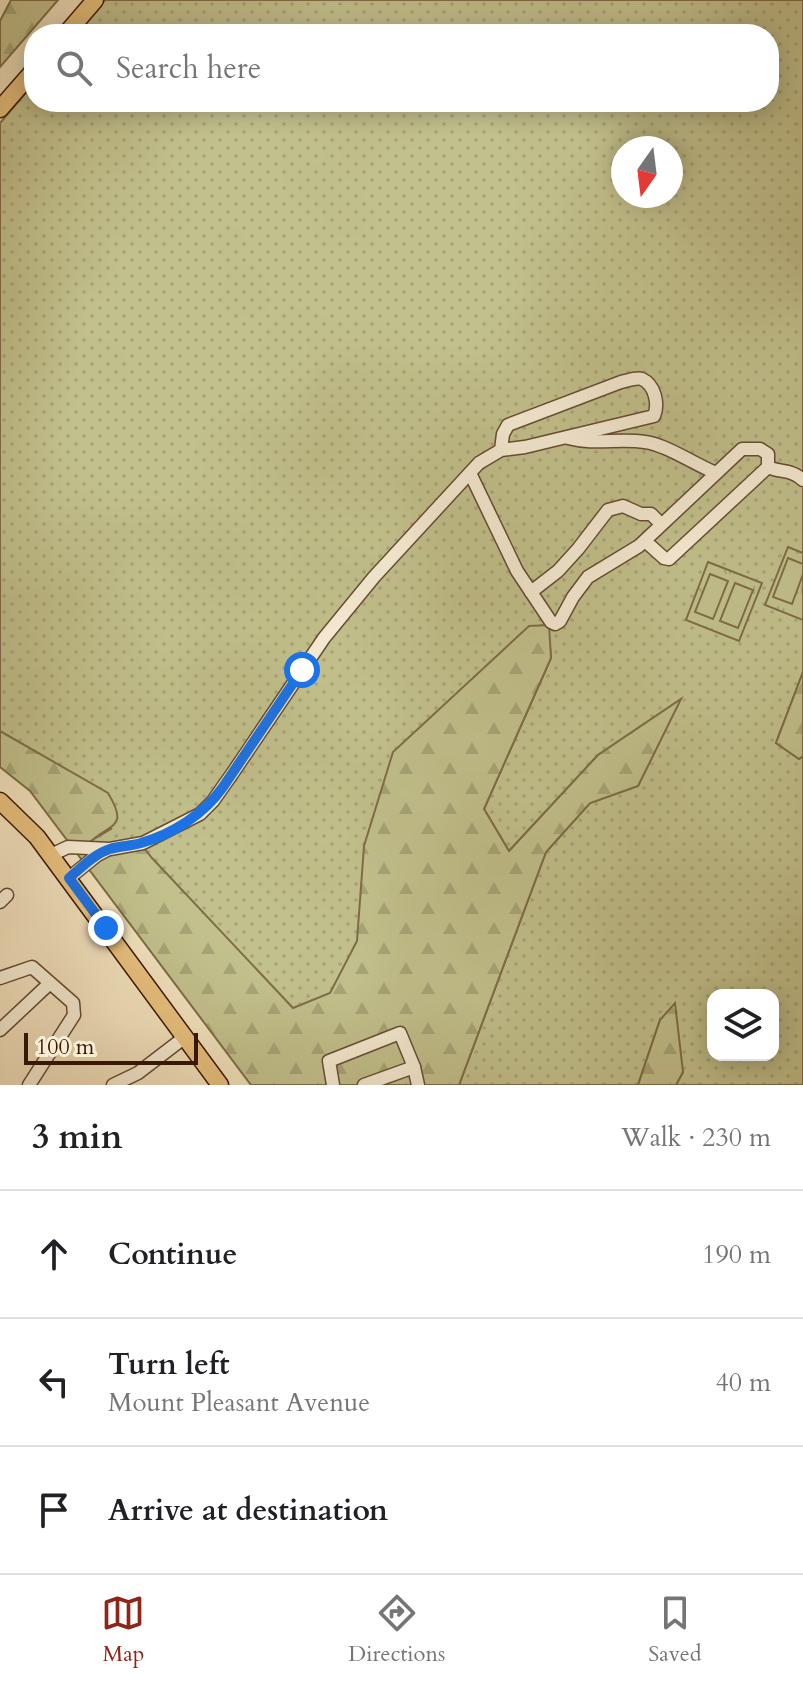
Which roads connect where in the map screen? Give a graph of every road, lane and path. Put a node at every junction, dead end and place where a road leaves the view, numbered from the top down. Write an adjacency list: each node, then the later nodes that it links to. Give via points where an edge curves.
1 (95, 0): 2 (main road)
2 (75, 24)
3 (24, 81): 4 (main road)
4 (0, 109)
5 (565, 437): 6 (lane); 6 (lane, via 654,416 654,393 642,379 632,379 517,421 503,434); 9 (lane, via 660,445)
6 (501, 450): 8 (lane)
7 (768, 467): 9 (lane, via 768,454 749,448); 10 (lane); 12 (lane, via 669,559)
8 (470, 473): 13 (lane); 15 (lane, via 324,638 213,801 174,829 143,843)
9 (716, 473): 11 (lane)
10 (803, 480)
11 (661, 524): 12 (lane); 13 (lane, via 651,514 623,506 608,510 558,571)
12 (645, 541): 13 (lane, via 588,577 555,624)
13 (531, 592)
14 (0, 801): 16 (main road)
15 (110, 849): 16 (lane, via 68,847); 17 (lane)
16 (51, 855): 17 (main road)
17 (69, 878): 21 (main road)
18 (0, 978): 19 (lane, via 32,967)
19 (50, 983): 20 (lane); 23 (lane, via 73,1003 74,1015)
20 (0, 1030)
21 (185, 1037): 24 (lane); 25 (main road)
22 (414, 1067): 26 (lane, via 400,1033 329,1061); 27 (lane); 28 (lane)
23 (29, 1085)
24 (113, 1085)
25 (220, 1085)
26 (333, 1085)
27 (364, 1085)
28 (418, 1085)

